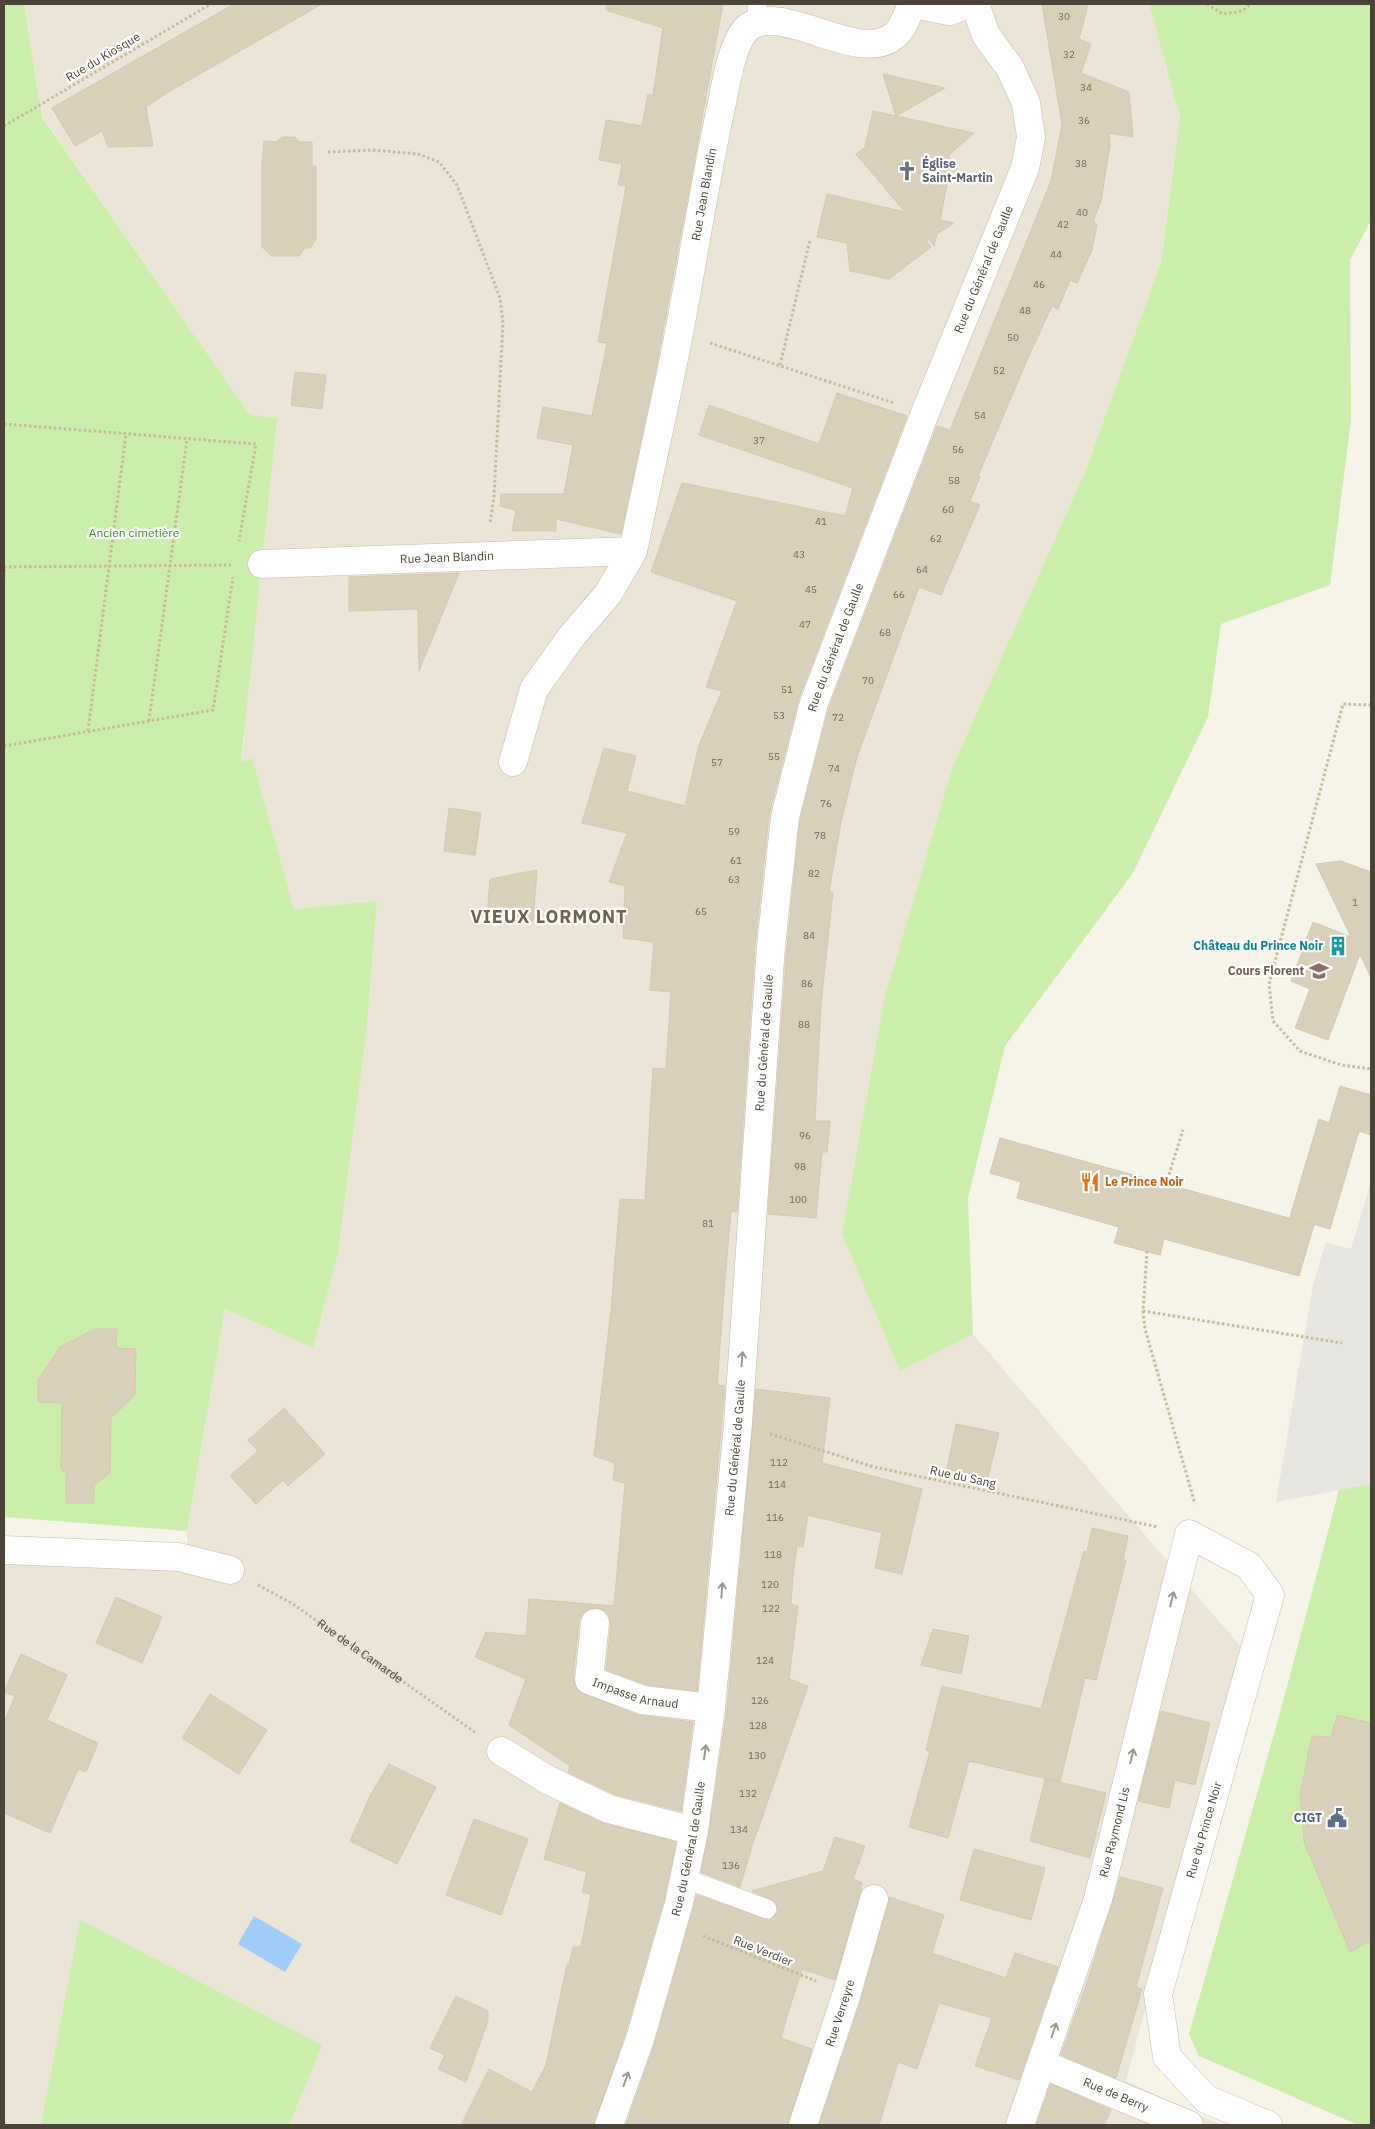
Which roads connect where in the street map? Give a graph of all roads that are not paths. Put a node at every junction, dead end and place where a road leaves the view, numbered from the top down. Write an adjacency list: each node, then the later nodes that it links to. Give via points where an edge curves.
1 (912, 4): 2 (street, via 949,11); 4 (street, Rue Jean Blandin, via 895,35 884,41 872,42 852,40 799,20)
2 (968, 4)
3 (975, 4): 12 (street, Rue du Général de Gaulle, one-way to 3, via 738,1424 771,946 785,816 814,703 925,413 1025,168 1031,137 1026,103 1010,68 986,35)
4 (758, 12): 5 (street, Rue Jean Blandin, via 738,42 726,82 679,333)
5 (633, 551): 6 (street, Rue Jean Blandin); 7 (street, Rue Jean Blandin, via 608,594 572,636 534,689)
6 (262, 564)
7 (513, 762)
8 (1189, 1534): 18 (street, Rue Raymond Lis, one-way to 8, via 1098,1899); 19 (street, Rue du Prince Noir, via 1249,1566 1270,1595 1158,1994 1167,2057 1206,2099)
9 (7, 1557): 10 (street, via 179,1557)
10 (230, 1570)
11 (595, 1623): 12 (street, Impasse Arnaud, via 589,1680 643,1700)
12 (711, 1708): 14 (street, Rue du Général de Gaulle, one-way to 12)
13 (501, 1751): 14 (street, via 548,1780 609,1808)
14 (694, 1830): 15 (street, Rue du Général de Gaulle)
15 (684, 1878): 17 (lane); 20 (street, Rue du Général de Gaulle, one-way to 15, via 640,2039)
16 (874, 1899): 21 (street, Rue Verreyre, via 847,1994)
17 (767, 1908)
18 (1042, 2064): 22 (street, Rue Raymond Lis); 23 (street, Rue de Berry)
19 (1261, 2124)
20 (610, 2125)
21 (803, 2125)
22 (1020, 2125)
23 (1189, 2125)

